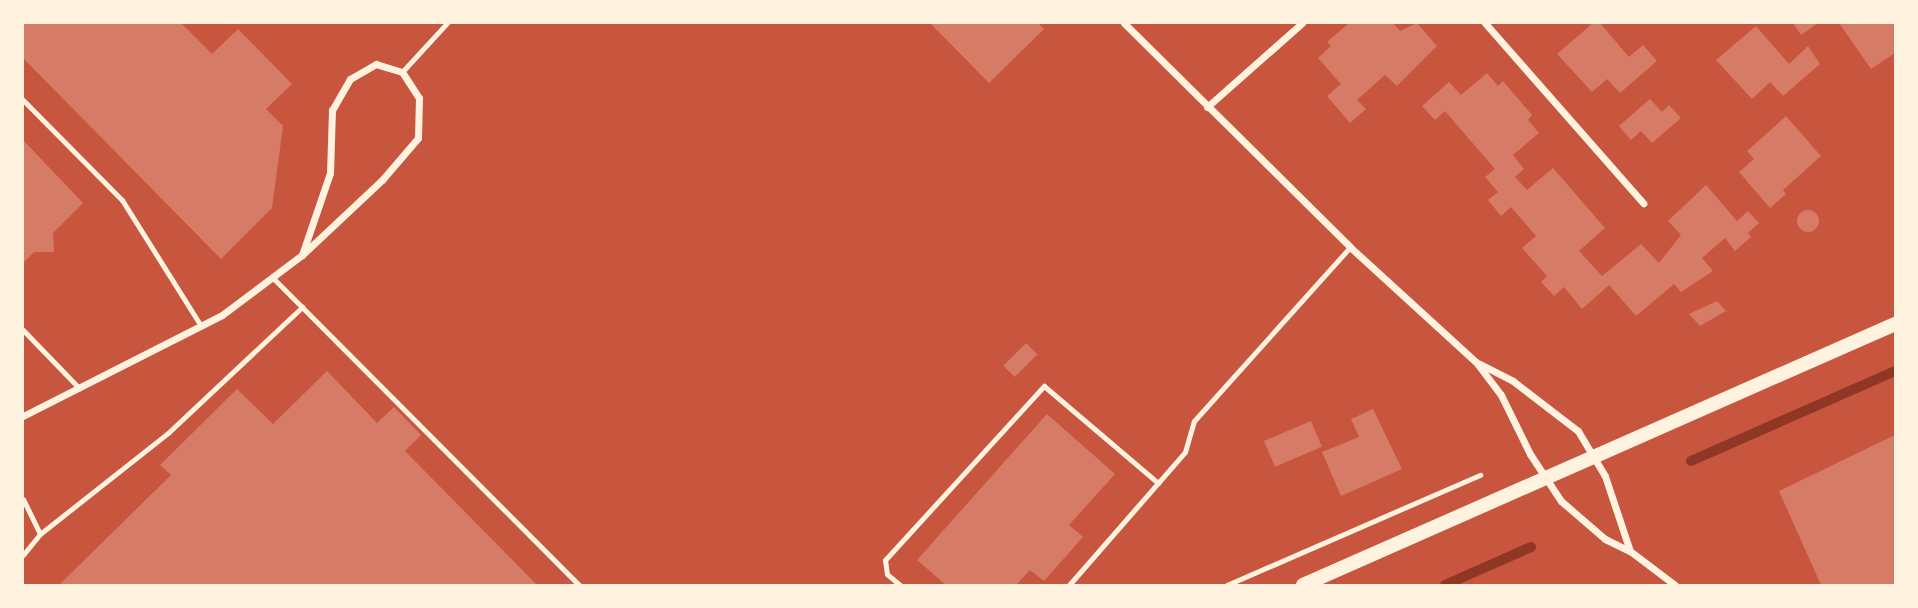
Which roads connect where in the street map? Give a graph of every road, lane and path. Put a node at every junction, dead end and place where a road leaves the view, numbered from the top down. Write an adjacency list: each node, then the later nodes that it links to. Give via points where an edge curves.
1 (445, 23): 5 (lane)
2 (1124, 23): 7 (street)
3 (1302, 23): 7 (street)
4 (1485, 23): 8 (street)
5 (402, 72): 10 (street, via 419,98 418,138 383,180); 10 (street, via 376,64 350,79 332,110 330,173)
6 (23, 100): 14 (lane, via 122,200)
7 (1206, 107): 9 (street)
8 (1643, 203)
9 (1350, 247): 16 (street); 22 (lane, via 1194,421 1185,452)
10 (302, 255): 11 (street)
11 (272, 277): 12 (lane); 14 (street)
12 (302, 307): 24 (lane, via 169,432); 27 (lane)
13 (1895, 324): 20 (main road)
14 (201, 326): 17 (street)
15 (23, 330): 17 (lane)
16 (1476, 362): 19 (street, via 1501,395); 20 (street, via 1513,381 1578,431)
17 (80, 389): 18 (street)
18 (23, 416)
19 (1530, 454): 21 (street); 30 (path)
20 (1595, 458): 21 (main road); 25 (street)
21 (1546, 479): 25 (street, via 1561,501 1605,540); 31 (main road)
22 (1158, 483): 28 (lane, via 1044,386 885,560 887,574); 29 (lane)
23 (23, 499): 24 (lane)
24 (40, 534): 26 (lane)
25 (1630, 551): 32 (street)
26 (23, 555)
27 (579, 585)
28 (900, 585)
29 (1069, 585)
30 (1227, 585)
31 (1303, 585)
32 (1675, 585)

